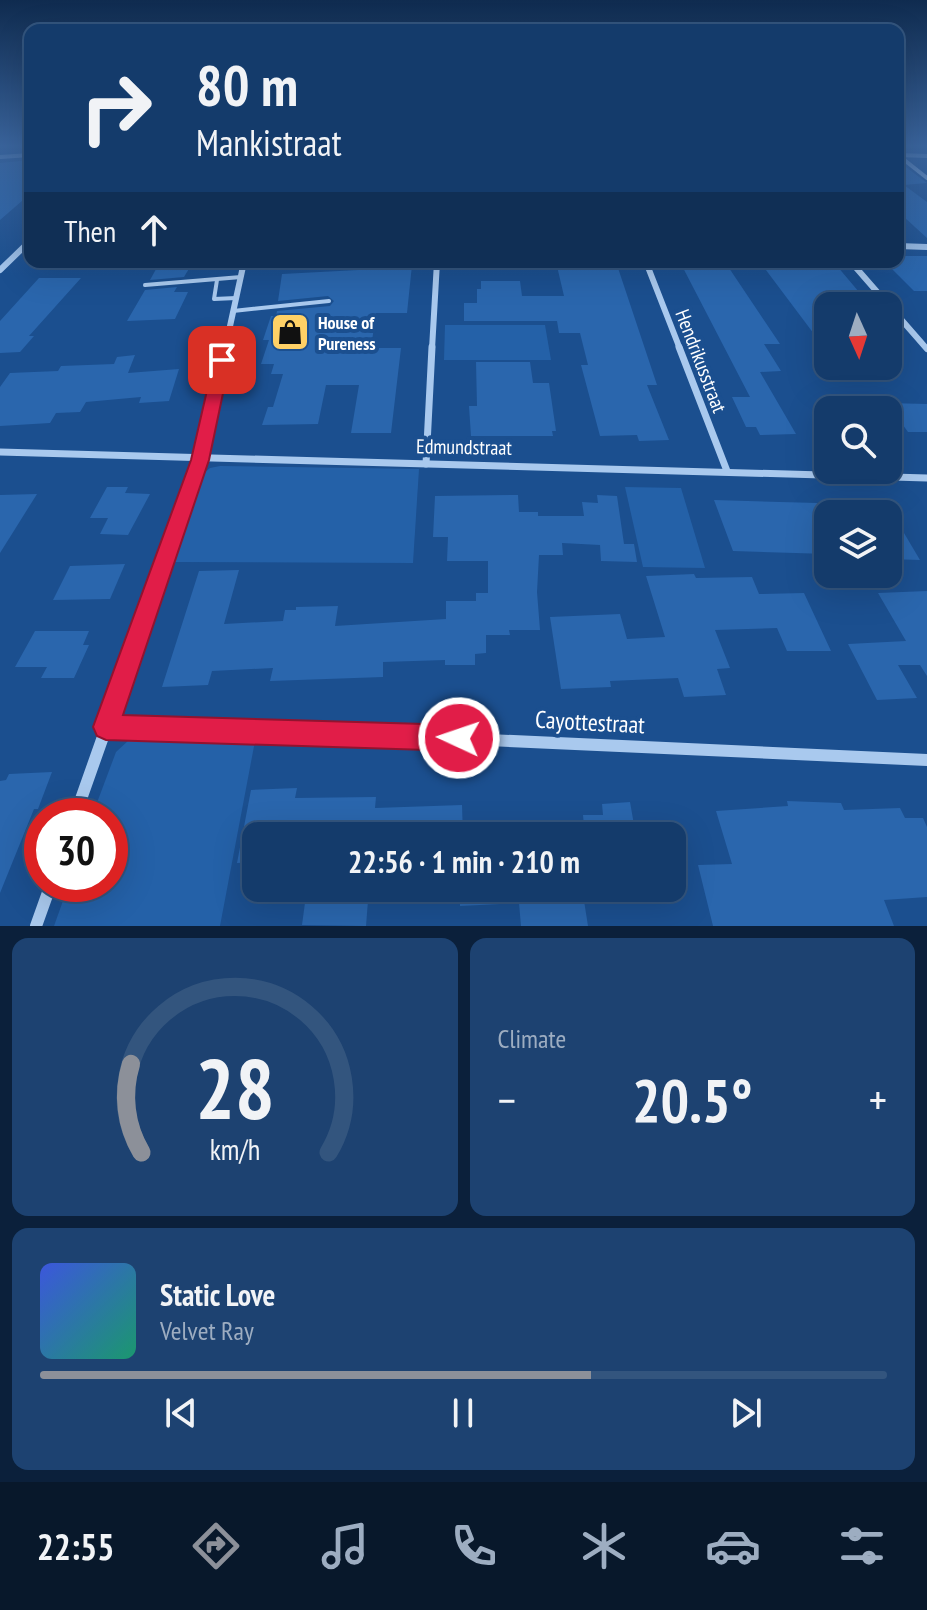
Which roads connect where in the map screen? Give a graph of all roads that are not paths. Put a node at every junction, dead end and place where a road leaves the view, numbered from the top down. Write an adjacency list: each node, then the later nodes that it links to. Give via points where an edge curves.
1 (904, 246): 3 (street)
2 (24, 247): 8 (street)
3 (927, 247)
4 (243, 268): 9 (street)
5 (437, 268): 18 (street)
6 (648, 268): 19 (street, Hendrikusstraat)
7 (856, 268): 15 (street)
8 (0, 270)
9 (241, 277): 10 (lane); 12 (street)
10 (217, 280): 11 (lane); 12 (lane, via 214,299)
11 (145, 285)
12 (236, 298): 14 (street)
13 (329, 301): 14 (lane)
14 (233, 311): 17 (street)
15 (927, 349)
16 (0, 452): 17 (street, Edmundstraat)
17 (200, 460): 18 (street, Edmundstraat); 21 (street)
18 (426, 464): 19 (street, Edmundstraat)
19 (727, 471): 20 (street, Edmundstraat)
20 (927, 478)
21 (106, 727): 22 (street, Cayottestraat); 23 (street)
22 (927, 760)
23 (81, 798)
24 (45, 902): 25 (street)
25 (36, 926)

